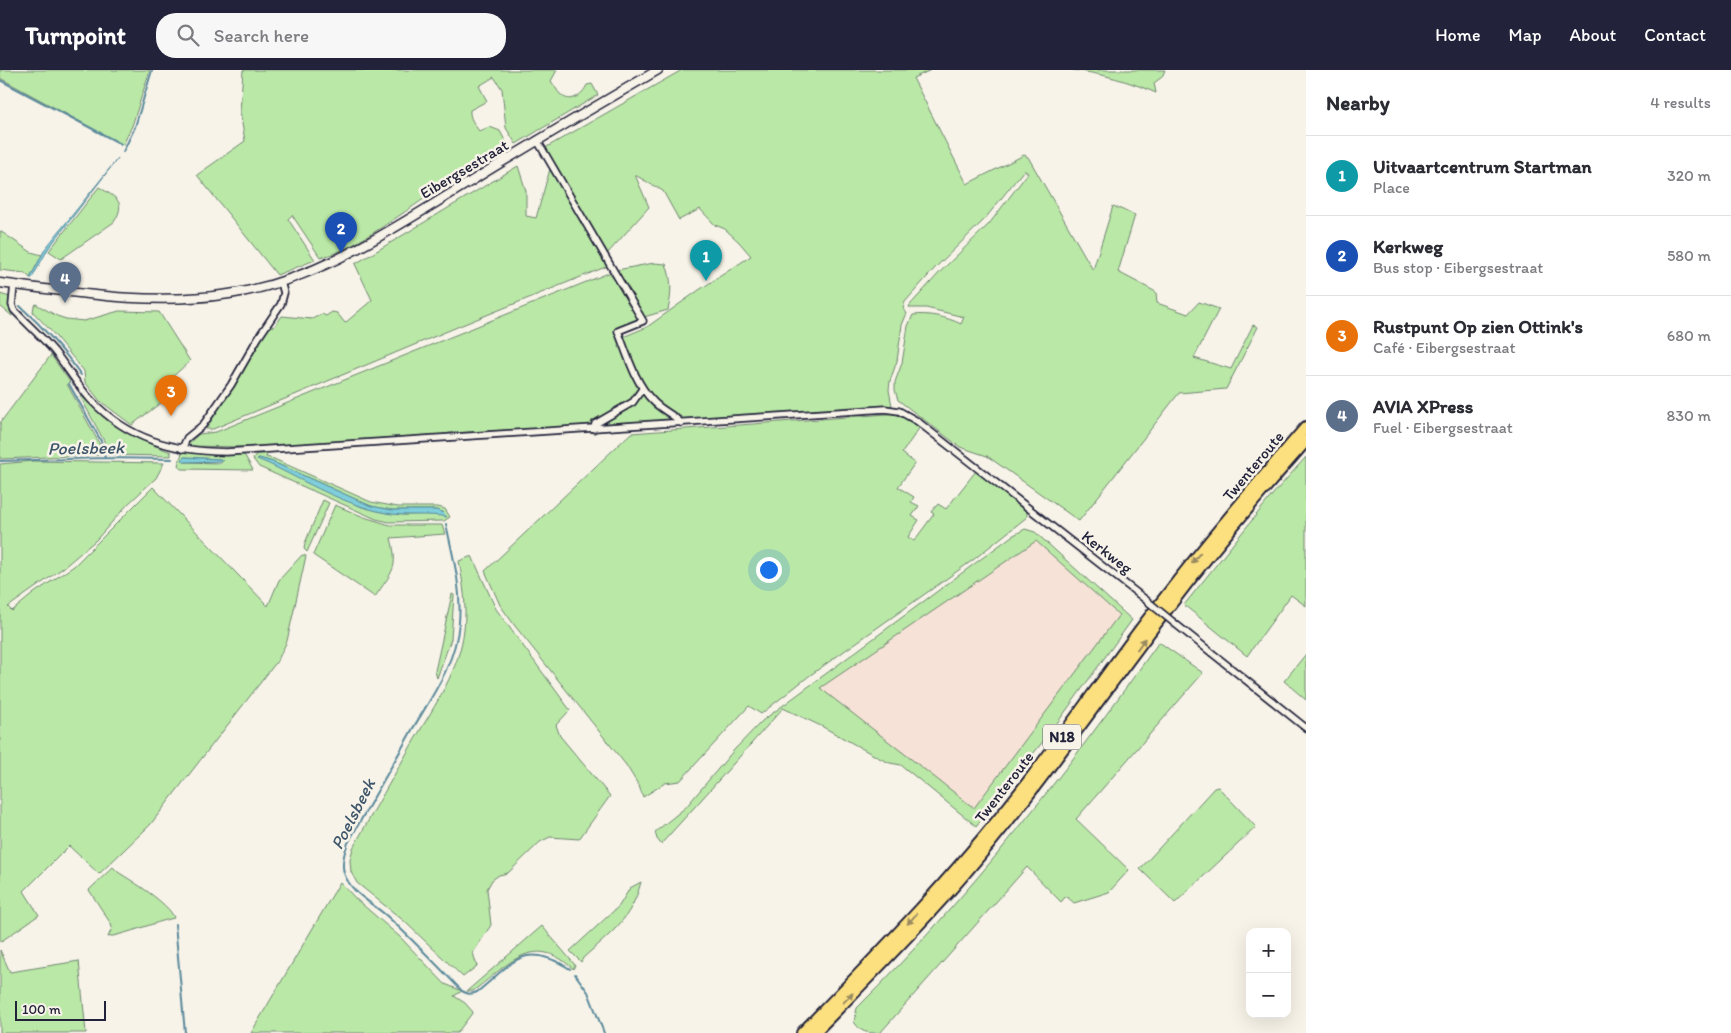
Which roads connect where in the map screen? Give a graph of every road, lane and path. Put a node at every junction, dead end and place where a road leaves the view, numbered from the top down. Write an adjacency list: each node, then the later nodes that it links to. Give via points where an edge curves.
1 (658, 70): 2 (main road, Eibergsestraat)
2 (537, 140): 3 (main road, Eibergsestraat, via 377,238 322,267); 6 (street, via 644,321 618,331)
3 (281, 282): 5 (main road, Eibergsestraat, via 231,294 174,300 103,297); 11 (street, via 284,293 281,304 231,385 202,425 187,438)
4 (0, 283): 5 (main road, Eibergsestraat)
5 (14, 285): 11 (street, via 14,310 54,351 101,409 136,434)
6 (642, 389): 7 (street, via 654,403); 9 (street, via 633,402 595,424)
7 (681, 423): 9 (street); 12 (street, Kerkweg, bridge, via 899,410)
8 (1306, 427): 13 (highway, Twenteroute / N18, one-way to 13, via 1161,602 1020,792 954,873)
9 (594, 429): 11 (street, via 226,452)
10 (1306, 440): 14 (highway, Twenteroute / N18, one-way to 10, via 961,878 1032,790 1168,607)
11 (182, 449)
12 (1306, 728)
13 (802, 1033)
14 (814, 1033)

